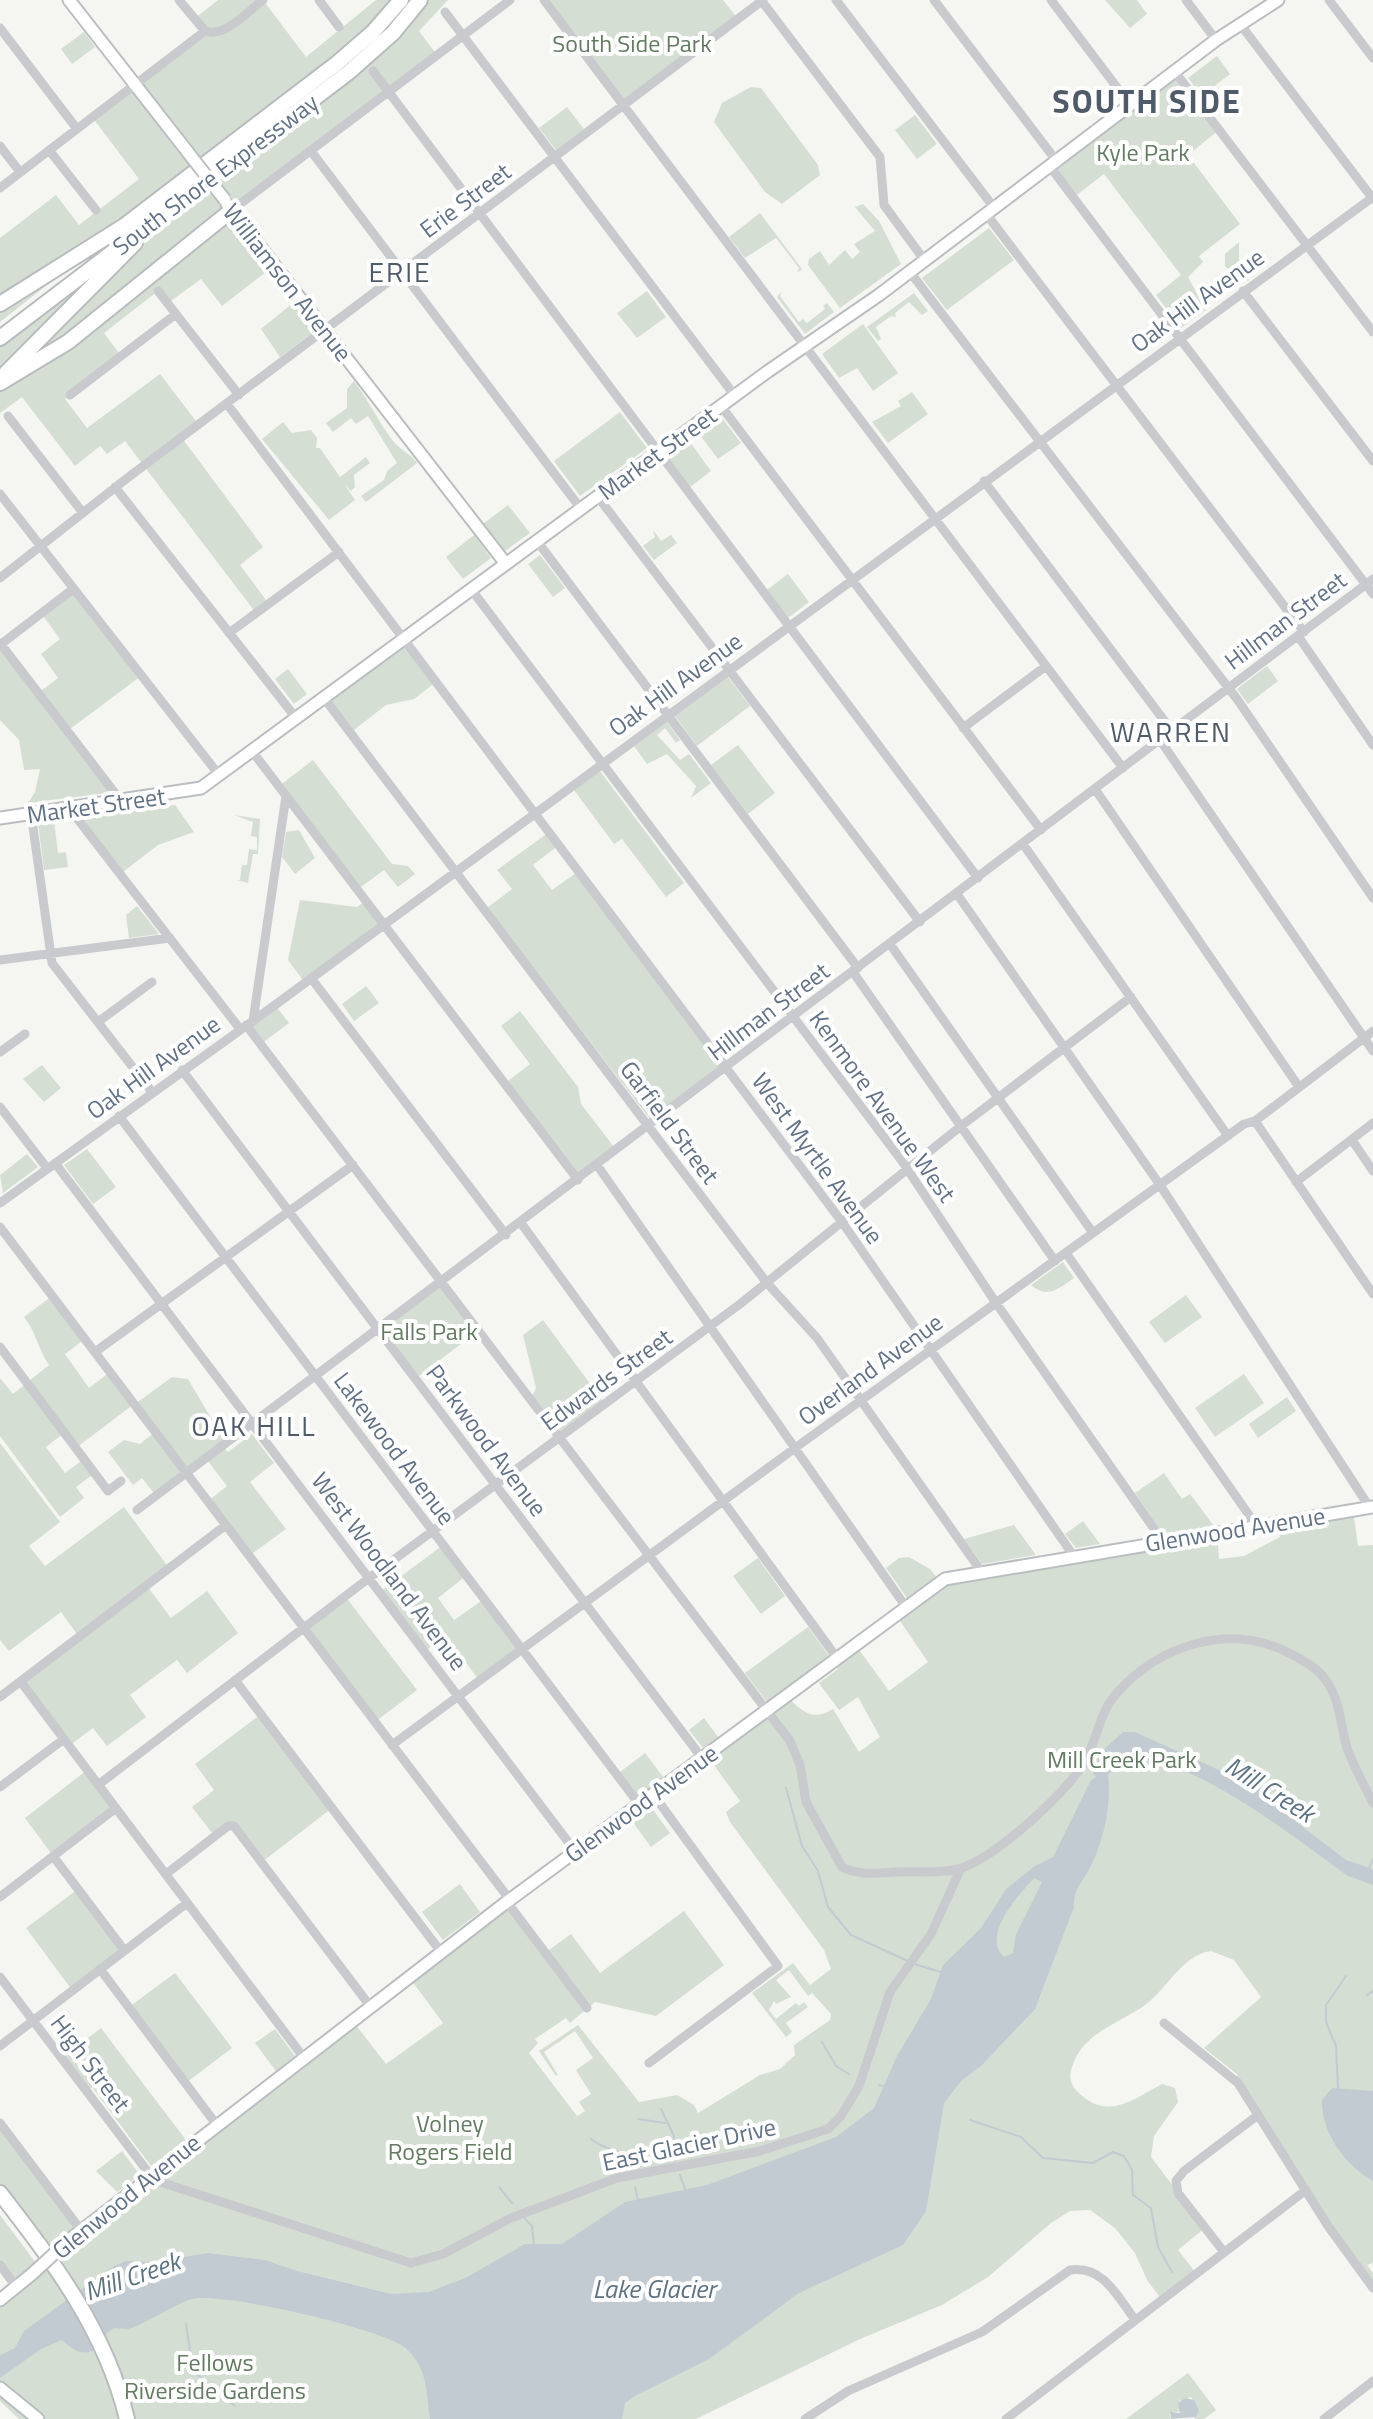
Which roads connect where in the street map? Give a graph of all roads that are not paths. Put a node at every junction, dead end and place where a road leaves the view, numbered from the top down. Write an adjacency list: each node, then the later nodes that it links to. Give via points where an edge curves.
1 (69, 0): 26 (main road, Williamson Avenue)
2 (179, 0): 20 (street)
3 (263, 0): 20 (street, via 223,31)
4 (319, 0): 18 (street)
5 (401, 0): 50 (highway, South Shore Expressway, via 336,64 97,246)
6 (420, 0): 42 (highway, South Shore Expressway, via 349,72)
7 (510, 0): 21 (street)
8 (544, 0): 28 (street)
9 (762, 0): 28 (street, Erie Street); 45 (street, via 880,157 884,205)
10 (836, 0): 41 (street)
11 (934, 0): 35 (street)
12 (1051, 0): 29 (street)
13 (1186, 0): 22 (street)
14 (1278, 0): 17 (main road, Market Street)
15 (1329, 0): 23 (street)
16 (445, 12): 21 (street)
17 (1240, 24): 22 (main road, Market Street); 38 (street)
18 (339, 27)
19 (0, 28): 30 (street)
20 (205, 31): 26 (street)
21 (463, 36): 27 (street); 34 (street)
22 (1216, 40): 25 (main road, Market Street)
23 (1373, 58)
24 (373, 71): 27 (street)
25 (1175, 72): 29 (main road, Market Street); 44 (street)
26 (135, 84): 30 (street); 39 (main road, Williamson Avenue, bridge)
27 (388, 92): 33 (street); 43 (street)
28 (624, 105): 34 (street, Erie Street); 56 (street)
29 (1131, 106): 35 (main road, Market Street)
30 (77, 129): 32 (street)
31 (0, 146): 36 (street)
32 (49, 150): 36 (street); 40 (street)
33 (311, 151): 39 (street); 46 (street)
34 (555, 157): 43 (street, Erie Street); 61 (street)
35 (1054, 166): 41 (main road, Market Street); 55 (street)
36 (20, 172): 37 (street)
37 (0, 188)
38 (1373, 197): 44 (street, Oak Hill Avenue)
39 (228, 205): 52 (main road, Williamson Avenue); 57 (highway, via 98,319 33,365)
40 (96, 210)
41 (991, 212): 45 (main road, Market Street); 58 (street)
42 (163, 213): 54 (highway, South Shore Expressway); 57 (highway)
43 (480, 214): 46 (street, Erie Street); 66 (street)
44 (1307, 245): 49 (street, Oak Hill Avenue); 53 (street)
45 (925, 261): 47 (main road, Market Street)
46 (403, 272): 52 (street, Erie Street); 72 (street)
47 (910, 272): 56 (main road, Market Street); 65 (street)
48 (158, 291): 51 (street)
49 (1243, 291): 55 (street, Oak Hill Avenue); 67 (street)
50 (0, 304)
51 (176, 314): 59 (street); 60 (street)
52 (326, 331): 60 (street, Erie Street); 78 (main road, Williamson Avenue)
53 (1373, 332)
54 (0, 338)
55 (1180, 338): 58 (street, Oak Hill Avenue); 81 (street)
56 (806, 347): 61 (main road, Market Street); 74 (street)
57 (0, 381)
58 (1116, 385): 65 (street, Oak Hill Avenue); 87 (street)
59 (70, 395)
60 (239, 395): 62 (street, Erie Street)
61 (735, 396): 63 (main road, Market Street)
62 (227, 404): 69 (street, Erie Street); 77 (street, West Myrtle Avenue)
63 (721, 406): 66 (main road, Market Street); 80 (street)
64 (8, 416): 73 (street)
65 (1038, 441): 68 (street, Oak Hill Avenue); 92 (street)
66 (658, 452): 71 (main road, Market Street); 85 (street)
67 (1373, 461)
68 (984, 481): 74 (street, Oak Hill Avenue); 97 (street)
69 (115, 487): 73 (street, Erie Street); 86 (street)
70 (0, 494): 76 (street)
71 (598, 497): 72 (main road, Market Street); 91 (street)
72 (581, 509): 75 (main road, Market Street)
73 (83, 513): 76 (street, Erie Street)
74 (934, 517): 80 (street, Oak Hill Avenue); 90 (street)
75 (537, 541): 78 (main road, Market Street); 94 (street)
76 (40, 547): 79 (street, Erie Street); 82 (street)
77 (339, 552): 86 (street); 88 (street, West Myrtle Avenue)
78 (506, 564): 83 (main road, Market Street)
79 (0, 578)
80 (851, 578): 85 (street, Oak Hill Avenue); 96 (street)
81 (1370, 582): 84 (street); 87 (street, Hillman Street)
82 (73, 589): 89 (street); 103 (street)
83 (471, 589): 88 (main road, Market Street); 101 (street, Kenmore Avenue West)
84 (1373, 594)
85 (787, 625): 91 (street, Oak Hill Avenue); 114 (street)
86 (229, 633): 95 (street)
87 (1301, 634): 92 (street, Hillman Street); 99 (street)
88 (404, 639): 93 (main road, Market Street); 108 (street, West Myrtle Avenue)
89 (0, 644): 106 (street)
90 (1046, 666): 96 (street); 102 (street)
91 (729, 669): 94 (street, Oak Hill Avenue); 117 (street)
92 (1229, 688): 97 (street, Hillman Street); 116 (street)
93 (324, 698): 95 (main road, Market Street); 113 (street, Garfield Street)
94 (667, 714): 101 (street, Oak Hill Avenue); 123 (street)
95 (296, 718): 100 (main road, Market Street)
96 (963, 728): 111 (street)
97 (1172, 731): 98 (street, Hillman Street)
98 (1160, 740): 102 (street, Hillman Street); 132 (street)
99 (1373, 745)
100 (252, 751): 103 (main road, Market Street); 105 (street)
101 (602, 763): 108 (street, Oak Hill Avenue); 127 (street, Kenmore Avenue West)
102 (1123, 768): 104 (street, Hillman Street)
103 (219, 775): 106 (main road, Market Street, via 196,791)
104 (1095, 789): 111 (street, Hillman Street); 138 (street)
105 (286, 796): 118 (street); 129 (street)
106 (121, 801): 107 (main road, Market Street)
107 (69, 808): 109 (main road, Market Street); 119 (street)
108 (534, 812): 113 (street, Oak Hill Avenue); 136 (street, West Myrtle Avenue)
109 (31, 813): 110 (main road, Market Street); 121 (street)
110 (0, 818)
111 (1041, 830): 112 (street, Hillman Street)
112 (1023, 844): 114 (street, Hillman Street); 126 (street)
113 (455, 871): 118 (street, Oak Hill Avenue); 146 (street, Garfield Street)
114 (978, 878): 115 (street, Hillman Street)
115 (957, 894): 117 (street, Hillman Street); 133 (street)
116 (1373, 898)
117 (920, 922): 120 (street, Hillman Street)
118 (383, 924): 124 (street, Oak Hill Avenue); 154 (street)
119 (170, 938): 121 (street); 129 (street)
120 (890, 944): 123 (street, Hillman Street); 140 (street)
121 (48, 954): 122 (street); 128 (street)
122 (0, 960)
123 (856, 970): 127 (street, Hillman Street); 145 (street)
124 (311, 978): 129 (street, Oak Hill Avenue); 163 (street)
125 (152, 982): 128 (street)
126 (1131, 997): 133 (street, Edwards Street); 147 (street)
127 (794, 1017): 136 (street, Hillman Street); 152 (street, Kenmore Avenue West)
128 (98, 1022): 139 (street)
129 (246, 1025): 137 (street, Oak Hill Avenue); 149 (street)
130 (1373, 1031): 132 (street, Overland Avenue)
131 (25, 1034): 135 (street)
132 (1364, 1038): 134 (street); 138 (street, Overland Avenue)
133 (1064, 1047): 140 (street, Edwards Street); 156 (street)
134 (1373, 1051)
135 (0, 1052)
136 (727, 1068): 146 (street, Hillman Street); 159 (street, West Myrtle Avenue)
137 (182, 1070): 139 (street, Oak Hill Avenue); 158 (street, Parkwood Avenue)
138 (1299, 1087): 143 (street, Overland Avenue)
139 (152, 1092): 142 (street, Oak Hill Avenue)
140 (998, 1097): 145 (street, Edwards Street); 162 (street)
141 (0, 1107): 151 (street, West Woodland Avenue)
142 (119, 1116): 151 (street, Oak Hill Avenue); 165 (street, Lakewood Avenue)
143 (1255, 1121): 147 (street, Overland Avenue); 155 (street)
144 (1373, 1123): 148 (street)
145 (961, 1126): 152 (street, Edwards Street); 166 (street)
146 (649, 1127): 150 (street, Hillman Street); 168 (street, Garfield Street)
147 (1228, 1136): 156 (street, Overland Avenue)
148 (1352, 1140): 153 (street); 155 (street)
149 (353, 1165): 158 (street); 167 (street)
150 (597, 1165): 154 (street, Hillman Street); 172 (street)
151 (51, 1166): 157 (street, Oak Hill Avenue); 171 (street, West Woodland Avenue)
152 (907, 1169): 159 (street, Edwards Street); 170 (street, Kenmore Avenue West)
153 (1373, 1171)
154 (578, 1180): 160 (street, Hillman Street)
155 (1296, 1182): 169 (street)
156 (1160, 1185): 162 (street, Overland Avenue); 187 (street)
157 (0, 1203)
158 (289, 1212): 165 (street); 173 (street, Parkwood Avenue)
159 (842, 1222): 168 (street, Edwards Street); 175 (street, West Myrtle Avenue)
160 (521, 1223): 163 (street, Hillman Street); 178 (street)
161 (0, 1227): 176 (street)
162 (1093, 1233): 164 (street, Overland Avenue)
163 (506, 1235): 167 (street, Hillman Street)
164 (1066, 1253): 166 (street, Overland Avenue); 190 (street)
165 (226, 1257): 171 (street); 177 (street, Lakewood Avenue)
166 (1055, 1261): 170 (street, Overland Avenue)
167 (442, 1283): 173 (street, Hillman Street); 181 (street)
168 (767, 1283): 172 (street, Edwards Street); 179 (street, Garfield Street, via 817,1338)
169 (1373, 1294)
170 (996, 1303): 175 (street, Overland Avenue); 192 (street, Kenmore Avenue West)
171 (162, 1304): 176 (street); 180 (street, West Woodland Avenue)
172 (710, 1327): 178 (street, Edwards Street); 182 (street)
173 (379, 1331): 177 (street, Hillman Street); 185 (street, Parkwood Avenue)
174 (0, 1347): 184 (street, via 108,1491)
175 (930, 1351): 179 (street, Overland Avenue); 194 (street, West Myrtle Avenue)
176 (95, 1352): 183 (street)
177 (317, 1378): 180 (street, Hillman Street); 191 (street, Lakewood Avenue)
178 (637, 1380): 181 (street, Edwards Street); 186 (street)
179 (861, 1401): 182 (street, Overland Avenue); 195 (street, Garfield Street)
180 (254, 1425): 183 (street, Hillman Street); 196 (street, West Woodland Avenue)
181 (560, 1437): 185 (street, Edwards Street); 193 (street)
182 (795, 1448): 186 (street, Overland Avenue); 198 (street)
183 (187, 1474): 188 (street, Hillman Street); 189 (street)
184 (121, 1481)
185 (495, 1485): 191 (street, Edwards Street); 197 (street, Parkwood Avenue)
186 (724, 1500): 193 (street, Overland Avenue); 201 (street)
187 (1372, 1507): 190 (main road, Glenwood Avenue)
188 (137, 1510)
189 (226, 1525): 199 (street); 203 (street)
190 (1256, 1525): 192 (main road, Glenwood Avenue)
191 (433, 1531): 196 (street, Edwards Street); 200 (street, Lakewood Avenue)
192 (1162, 1540): 194 (main road, Glenwood Avenue)
193 (649, 1555): 197 (street, Overland Avenue); 206 (street)
194 (1073, 1555): 195 (main road, Glenwood Avenue)
195 (981, 1571): 198 (main road, Glenwood Avenue, via 945,1579)
196 (369, 1578): 199 (street, Edwards Street); 205 (street, West Woodland Avenue)
197 (584, 1602): 200 (street, Overland Avenue); 209 (street, Parkwood Avenue)
198 (906, 1607): 201 (main road, Glenwood Avenue)
199 (304, 1628): 202 (street, Edwards Street); 208 (street)
200 (521, 1649): 205 (street, Overland Avenue); 214 (street, Lakewood Avenue)
201 (837, 1658): 206 (main road, Glenwood Avenue)
202 (235, 1680): 210 (street, Edwards Street); 224 (street)
203 (21, 1682): 204 (street); 207 (street)
204 (1, 1694)
205 (458, 1695): 208 (street, Overland Avenue); 216 (street, West Woodland Avenue)
206 (767, 1710): 209 (main road, Glenwood Avenue); 218 (street, via 794,1747 806,1802 842,1867 868,1873)
207 (64, 1739): 210 (street); 211 (street)
208 (392, 1745): 221 (street)
209 (702, 1758): 212 (main road, Glenwood Avenue)
210 (98, 1785): 215 (street)
211 (0, 1787)
212 (653, 1794): 214 (main road, Glenwood Avenue); 233 (street, via 778,1966)
213 (1373, 1803): 218 (street, via 1347,1747 1328,1683 1315,1668 1244,1637 1208,1640 1171,1654 1133,1679 1110,1703 1087,1759 1062,1793)
214 (639, 1804): 216 (main road, Glenwood Avenue)
215 (116, 1808): 217 (street); 219 (street)
216 (575, 1851): 221 (main road, Glenwood Avenue)
217 (53, 1856): 220 (street); 223 (street)
218 (961, 1868): 237 (street, East Glacier Drive, via 924,1946 888,1997 859,2086 828,2129 774,2147 604,2183 511,2218 420,2262 395,2260 307,2227 183,2192)
219 (166, 1874): 222 (street); 227 (street, via 232,1826)
220 (0, 1897)
221 (508, 1901): 224 (main road, Glenwood Avenue); 228 (street)
222 (187, 1903): 223 (street); 232 (street)
223 (124, 1950): 225 (street)
224 (441, 1952): 227 (main road, Glenwood Avenue)
225 (100, 1969): 229 (street); 236 (street)
226 (0, 1977): 229 (street, High Street)
227 (370, 2006): 232 (main road, Glenwood Avenue)
228 (587, 2008)
229 (33, 2020): 231 (street); 237 (street, High Street)
230 (1164, 2023): 234 (street, via 1230,2075)
231 (0, 2046)
232 (304, 2058): 236 (main road, Glenwood Avenue)
233 (649, 2063)
234 (1258, 2115): 238 (street); 241 (street, via 1176,2181 1178,2193)
235 (0, 2123): 240 (street)
236 (216, 2124): 237 (main road, Glenwood Avenue)
237 (150, 2174): 240 (main road, Glenwood Avenue)
238 (1306, 2190): 241 (street); 244 (street)
239 (0, 2193): 250 (highway, via 62,2276 106,2350)
240 (80, 2229): 243 (main road, Glenwood Avenue, bridge)
241 (1224, 2252): 246 (street)
242 (0, 2265): 243 (street)
243 (17, 2288): 245 (main road, Glenwood Avenue)
244 (1373, 2288)
245 (0, 2300)
246 (1135, 2320): 251 (street, via 1099,2275 1070,2270 982,2332 848,2391); 252 (street)
247 (1373, 2381): 253 (street)
248 (0, 2388): 249 (main road)
249 (38, 2419)
250 (127, 2419)
251 (805, 2419)
252 (1006, 2419)
253 (1324, 2419)

